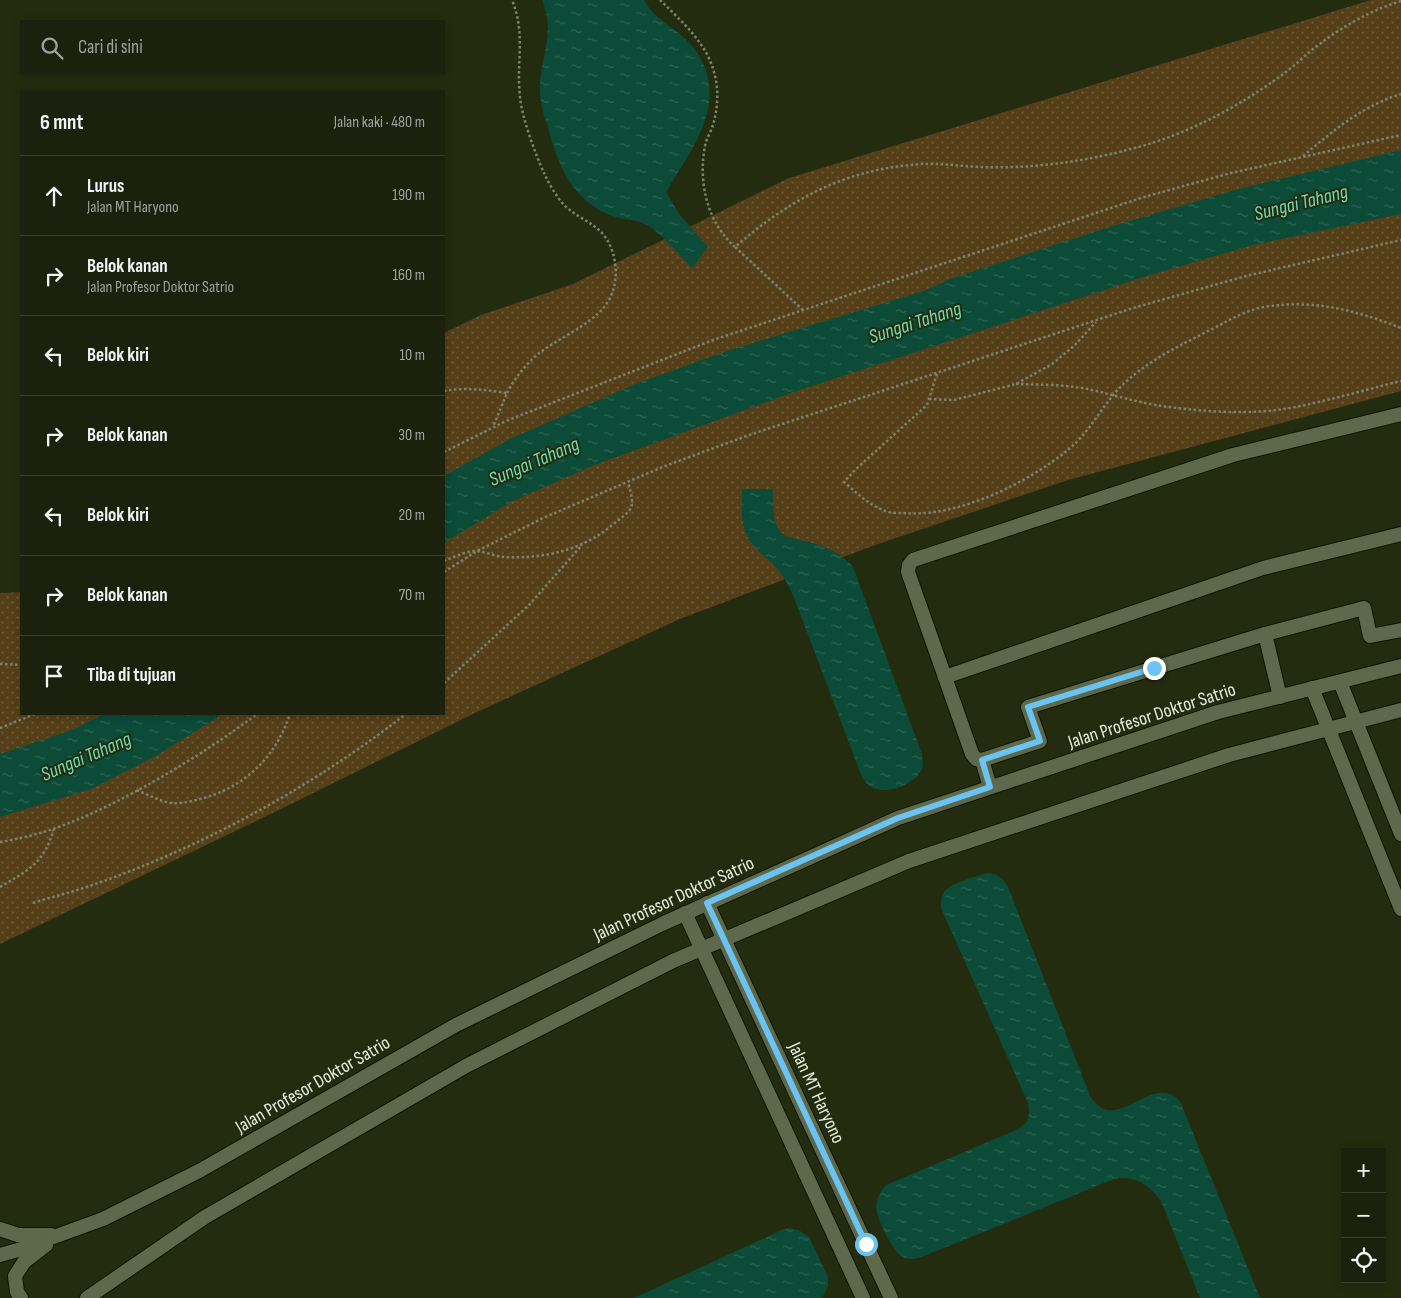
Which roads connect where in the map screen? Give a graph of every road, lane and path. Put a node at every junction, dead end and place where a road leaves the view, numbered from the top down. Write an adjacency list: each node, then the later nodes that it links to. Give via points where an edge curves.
1 (512, 0): 16 (path, via 520,22 522,112 544,172 564,204 601,232 612,251 616,275 615,286 606,305 596,316 538,354 515,378)
2 (660, 0): 8 (path, via 686,24 714,70 717,100 713,126 705,144 703,183 716,226)
3 (1401, 2): 8 (path, via 1352,22 1254,94 1215,116 1143,146 1059,164 990,167 910,165 846,178 794,202)
4 (1401, 94): 6 (path, via 1350,118)
5 (1401, 135): 6 (path)
6 (1302, 157): 9 (path, via 1144,197)
7 (1401, 240): 12 (path, via 1246,276 1133,308)
8 (735, 247): 9 (path)
9 (803, 310): 20 (path, via 677,354)
10 (1096, 322): 14 (path, via 1052,364)
11 (1401, 328): 17 (path, via 1342,308 1309,305 1263,307 1246,312 1172,350 1128,380)
12 (937, 374): 18 (path); 22 (path, via 752,434)
13 (1401, 381): 17 (path, via 1289,408 1251,411 1168,407)
14 (1016, 384): 17 (path, via 1058,386); 18 (path, via 954,400)
15 (445, 391): 16 (path)
16 (507, 392): 20 (path)
17 (1113, 396): 18 (path, via 1069,449 997,494 936,513 889,512 867,502 844,482 918,415)
18 (929, 400)
19 (1401, 414): 33 (street, via 1233,455 913,560 908,572)
20 (492, 428): 21 (path)
21 (445, 452)
22 (628, 482): 24 (path, via 633,500 630,510); 25 (path, via 543,518)
23 (1401, 534): 33 (street, via 1263,568)
24 (583, 544): 25 (path, via 559,553 528,557 501,557); 34 (path, via 529,605)
25 (477, 551): 26 (path); 27 (path)
26 (445, 560)
27 (445, 571)
28 (1401, 630): 29 (street, via 1370,636 1364,608)
29 (1265, 634): 37 (street); 46 (street, via 1028,707 1040,741)
30 (0, 664): 31 (path)
31 (20, 665)
32 (1401, 666): 35 (street, Jalan Profesor Doktor Satrio)
33 (944, 677): 46 (street, via 972,754)
34 (445, 682)
35 (1340, 682): 36 (street, Jalan Profesor Doktor Satrio); 43 (street)
36 (1312, 688): 37 (street, Jalan Profesor Doktor Satrio); 45 (street)
37 (1280, 697): 47 (street, Jalan Profesor Doktor Satrio, via 1218,712)
38 (1401, 710): 43 (street)
39 (32, 715): 44 (path)
40 (256, 715): 48 (path, via 222,740)
41 (290, 715): 48 (path, via 272,751 240,783 215,795 188,802 167,802)
42 (405, 715): 53 (path, via 362,748 231,826 99,883)
43 (1356, 722): 45 (street); 50 (street)
44 (0, 728)
45 (1328, 729): 55 (street); 57 (street, via 1229,755 909,861)
46 (982, 760): 47 (street)
47 (990, 787): 54 (street, Jalan Profesor Doktor Satrio, via 898,818)
48 (137, 790): 49 (path, via 100,811)
49 (54, 829): 51 (path); 52 (path, via 41,859)
50 (1401, 834)
51 (0, 842)
52 (0, 887)
53 (33, 903)
54 (707, 903): 56 (street, Jalan Profesor Doktor Satrio); 57 (street, Jalan MT Haryono)
55 (1401, 908)
56 (685, 913): 58 (street); 60 (street, Jalan Profesor Doktor Satrio, via 456,1025 199,1171 103,1219)
57 (724, 939): 58 (street); 65 (street, Jalan MT Haryono)
58 (702, 949): 62 (street, via 466,1066 204,1217); 64 (street)
59 (0, 1229): 60 (street, via 18,1235)
60 (58, 1236): 61 (street, Jalan Profesor Doktor Satrio); 63 (street, via 24,1262 15,1276)
61 (0, 1255)
62 (87, 1297)
63 (21, 1298)
64 (863, 1298)
65 (891, 1298)

